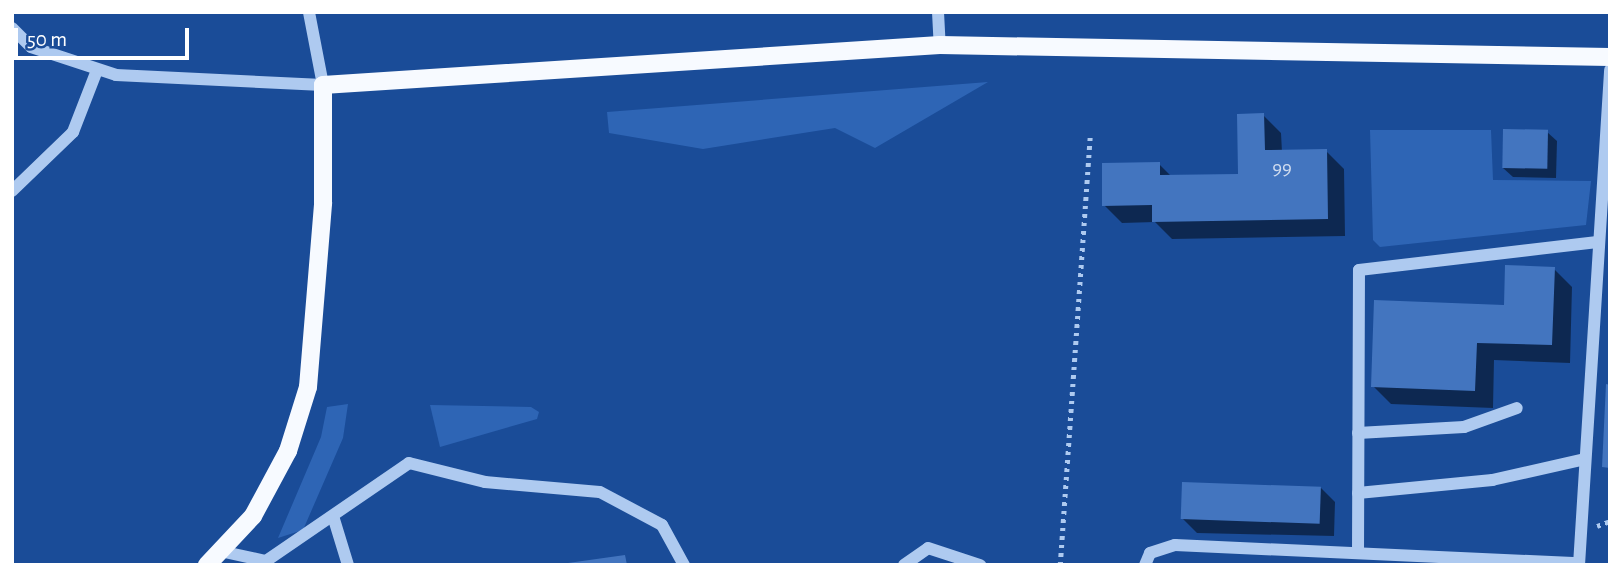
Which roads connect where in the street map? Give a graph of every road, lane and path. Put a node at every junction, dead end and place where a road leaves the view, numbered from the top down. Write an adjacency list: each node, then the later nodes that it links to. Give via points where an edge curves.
1 (309, 12): 8 (street)
2 (938, 12): 4 (street)
3 (12, 28): 6 (street, via 31,47)
4 (940, 45): 5 (main road); 8 (main road)
5 (1610, 57)
6 (97, 69): 8 (street, via 194,82); 10 (street, via 73,132)
7 (1610, 70): 11 (street)
8 (323, 85): 17 (main road, via 323,203 308,387 288,452 253,516)
9 (1090, 136): 25 (path)
10 (12, 191)
11 (1597, 242): 13 (street, via 1359,270); 14 (street)
12 (1517, 408): 13 (street, via 1464,427)
13 (1358, 433): 15 (street)
14 (1585, 459): 15 (street, via 1492,480); 19 (street)
15 (1358, 493): 18 (street)
16 (333, 516): 17 (street, via 266,561); 21 (street); 22 (street, via 409,463 485,482 600,492 662,524)
17 (220, 551): 20 (main road)
18 (1358, 553): 19 (street); 26 (street, via 1175,545 1150,553)
19 (1579, 564)
20 (207, 565)
21 (348, 565)
22 (684, 565)
23 (904, 565): 24 (street, via 928,548)
24 (980, 565)
25 (1060, 565)
26 (1145, 565)

